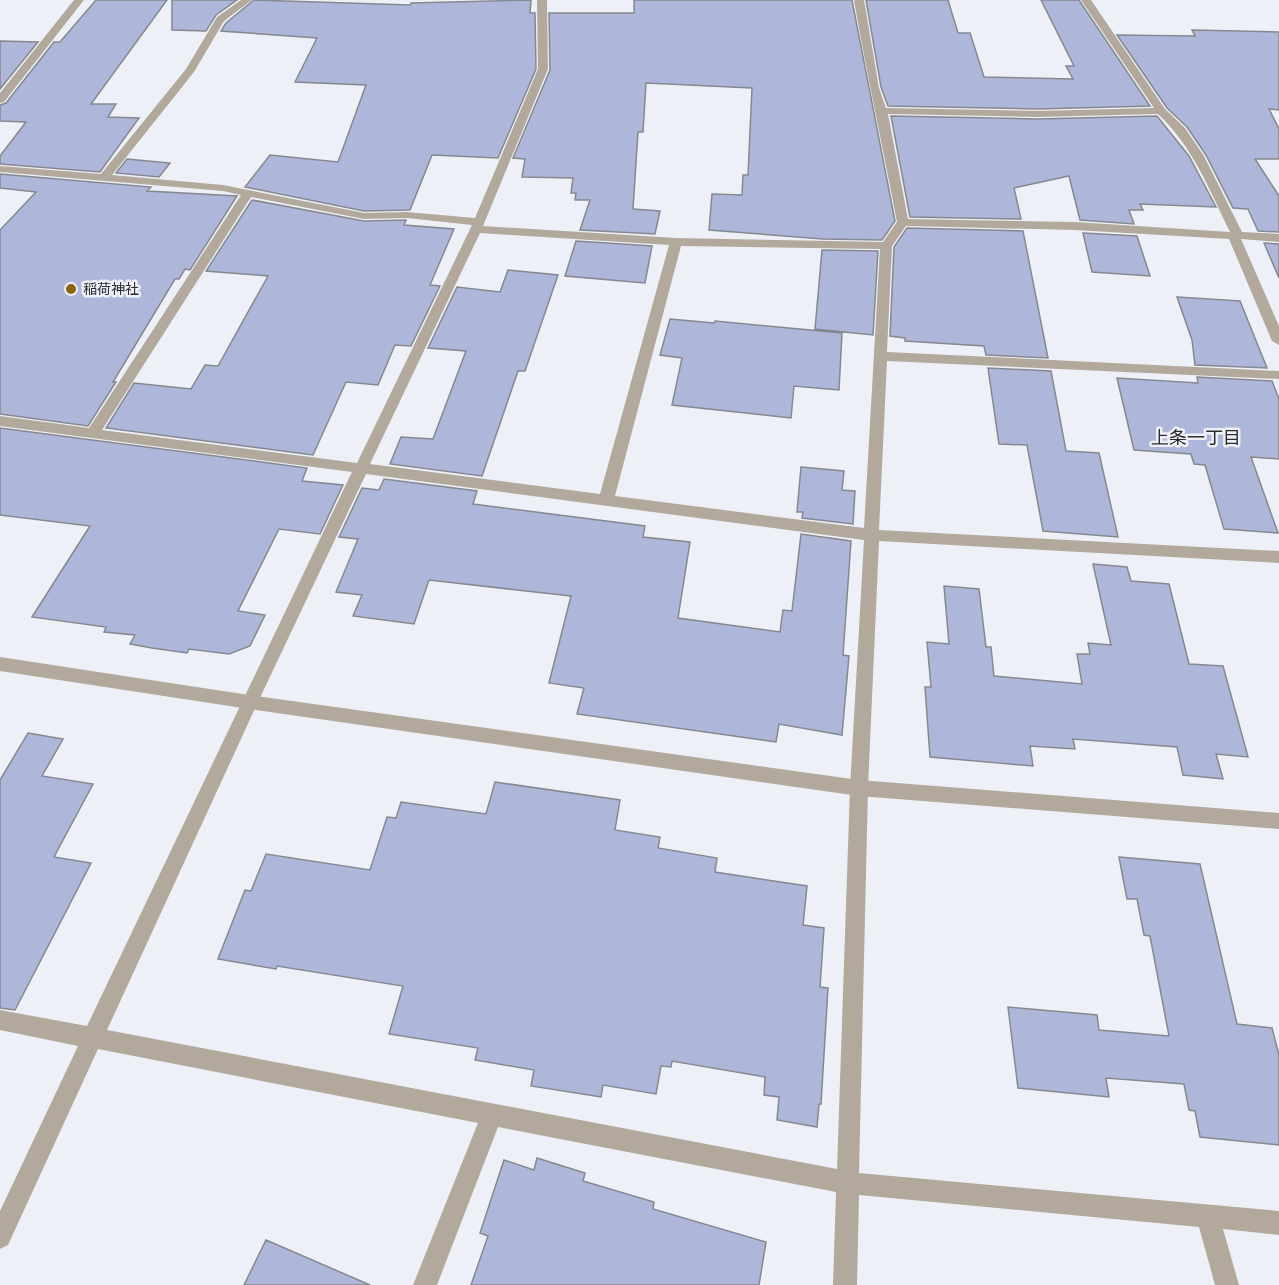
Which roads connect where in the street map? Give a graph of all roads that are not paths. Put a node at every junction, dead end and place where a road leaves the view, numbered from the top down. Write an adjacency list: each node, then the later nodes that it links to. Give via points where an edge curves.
1 (79, 0): 6 (street)
2 (248, 0): 10 (street, via 219,19 190,70)
3 (542, 0): 13 (street, via 543,69)
4 (859, 0): 7 (street, via 874,88)
5 (1086, 0): 8 (street)
6 (0, 100)
7 (882, 111): 8 (street, via 1037,114); 12 (street)
8 (1161, 111): 14 (street, via 1181,130 1198,156)
9 (0, 169): 10 (street)
10 (105, 177): 11 (street)
11 (249, 192): 13 (street, via 364,216 406,215); 22 (street)
12 (903, 222): 14 (street); 17 (street)
13 (477, 226): 16 (street); 23 (street)
14 (1236, 235): 15 (street); 18 (street)
15 (1279, 238)
16 (676, 242): 17 (street); 24 (street)
17 (886, 246): 19 (street)
18 (1279, 340)
19 (881, 356): 20 (street); 25 (street)
20 (1279, 375)
21 (0, 421): 22 (street)
22 (92, 434): 23 (street)
23 (361, 469): 24 (street); 28 (street)
24 (606, 501): 25 (street)
25 (872, 535): 26 (street); 29 (street)
26 (1279, 557)
27 (0, 664): 28 (street)
28 (249, 702): 29 (street); 32 (street)
29 (859, 788): 30 (street); 34 (street)
30 (1279, 821)
31 (0, 1020): 32 (street)
32 (93, 1037): 33 (street); 37 (street)
33 (492, 1114): 34 (street); 38 (street)
34 (849, 1183): 35 (street); 39 (street)
35 (1208, 1216): 36 (street); 40 (street)
36 (1279, 1223)
37 (0, 1237)
38 (425, 1285)
39 (845, 1285)
40 (1227, 1285)

